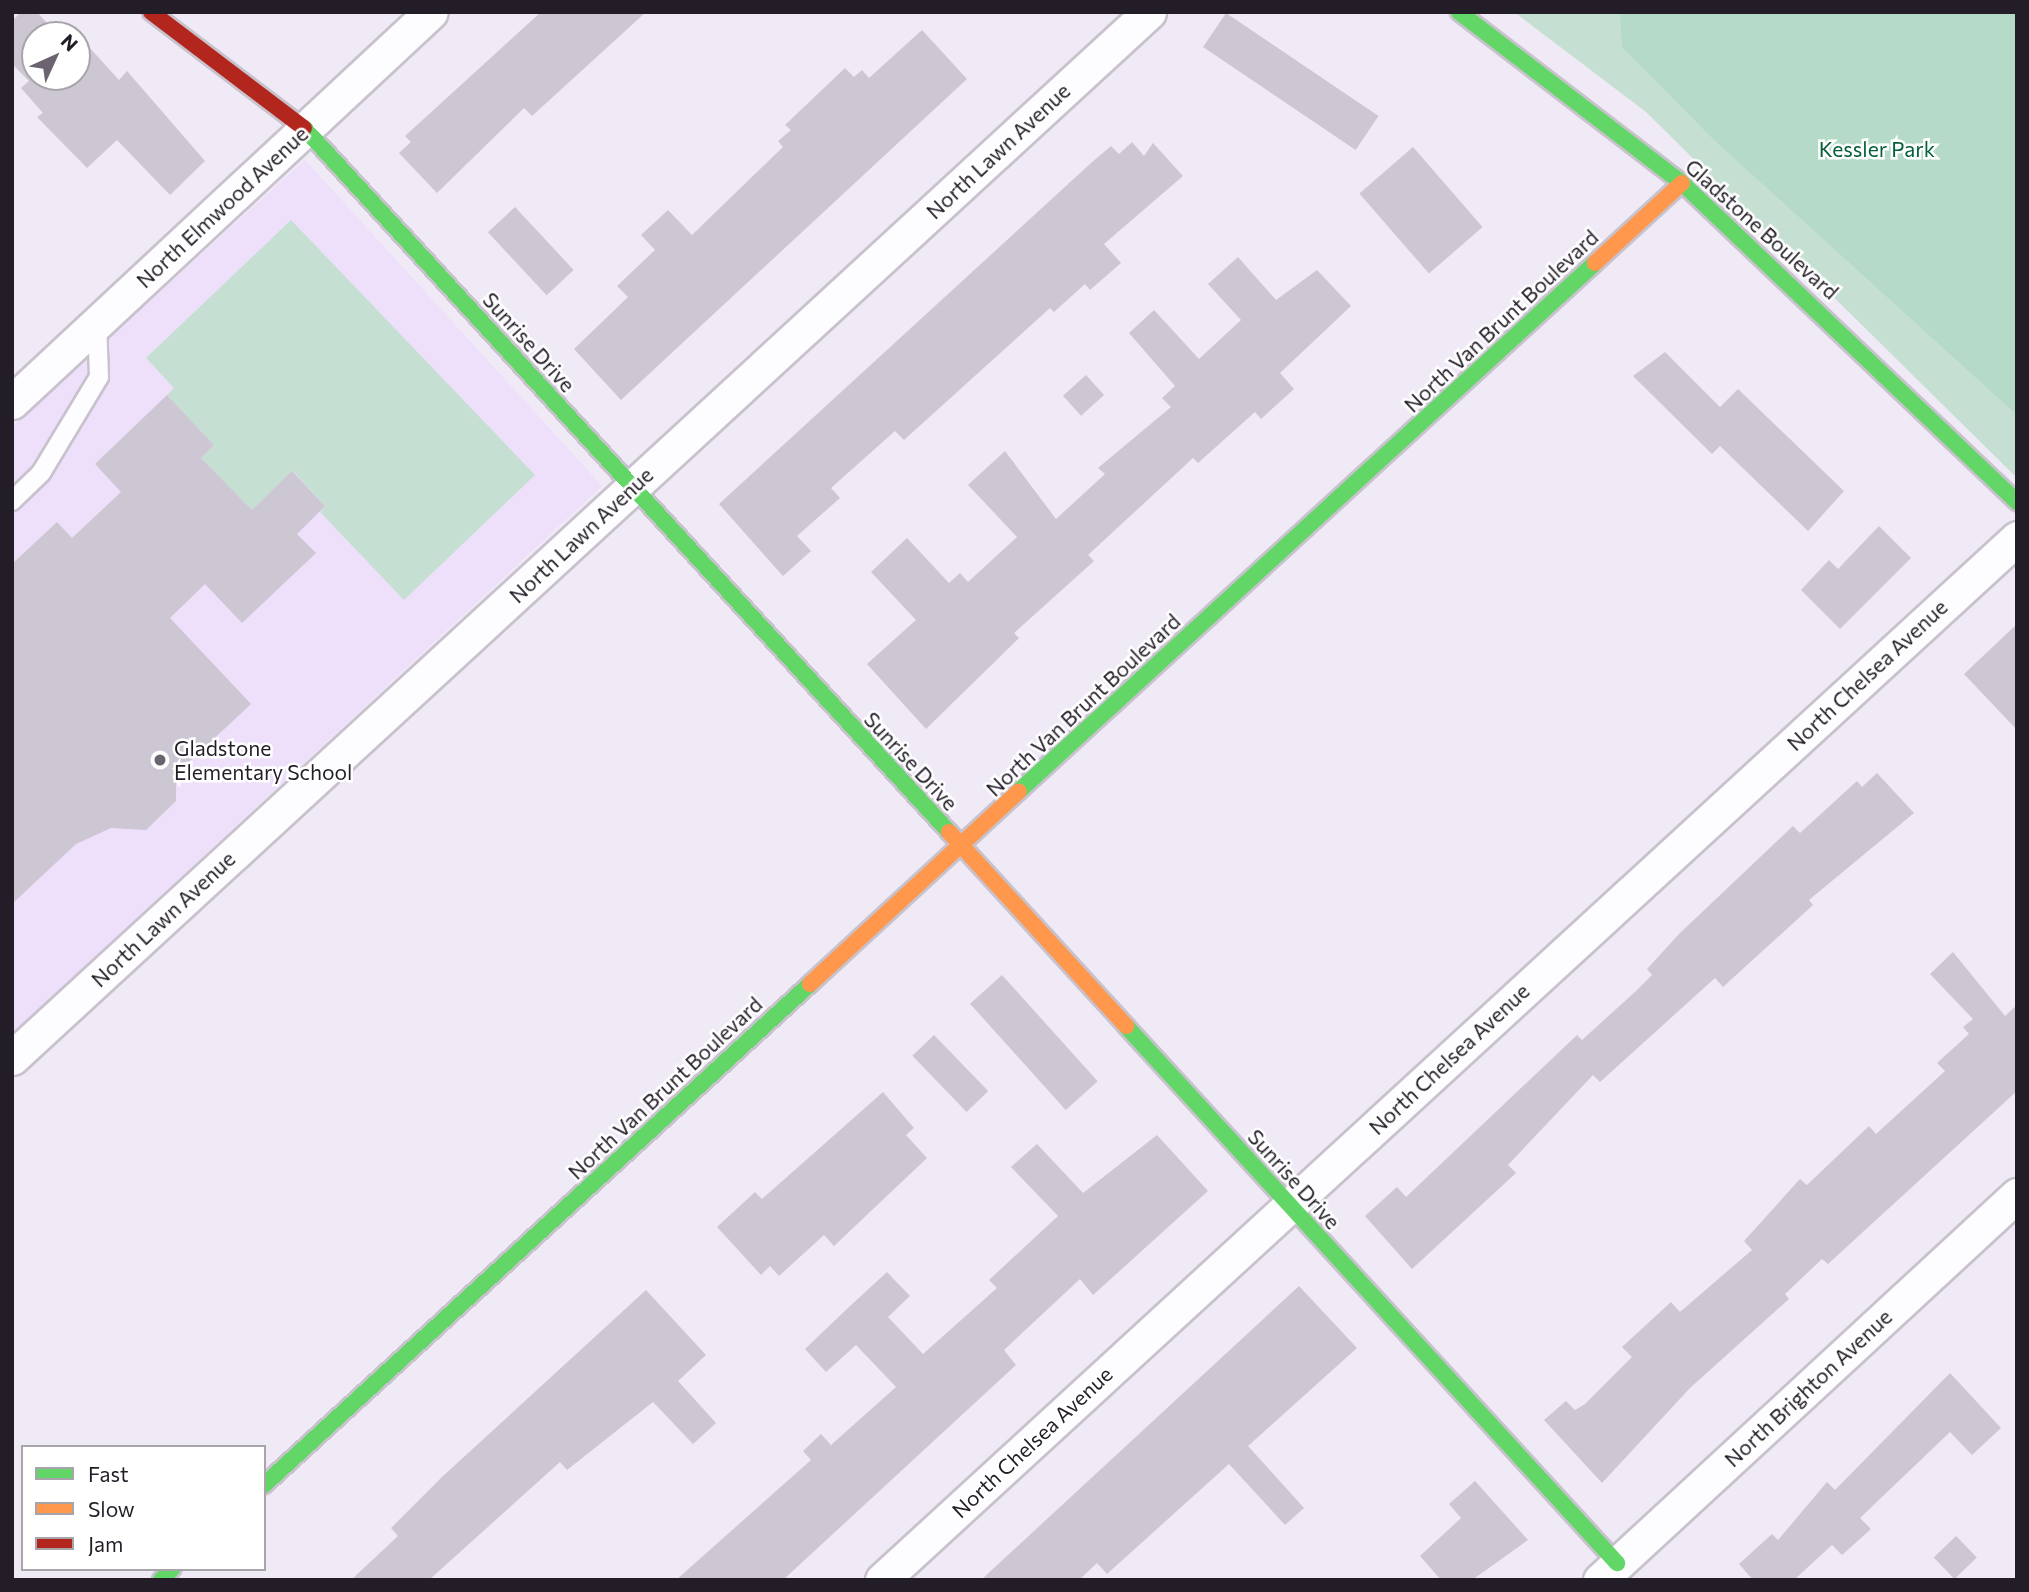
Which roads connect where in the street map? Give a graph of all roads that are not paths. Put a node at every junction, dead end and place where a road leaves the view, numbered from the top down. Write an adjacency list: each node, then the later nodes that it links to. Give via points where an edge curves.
1 (151, 12): 5 (street, Sunrise Drive)
2 (431, 12): 5 (street, North Elmwood Avenue)
3 (1149, 12): 9 (street, North Lawn Avenue)
4 (1459, 12): 6 (street, Gladstone Boulevard)
5 (306, 130): 7 (street, North Elmwood Avenue); 9 (street, Sunrise Drive)
6 (1682, 183): 11 (street, Gladstone Boulevard); 13 (street, North Van Brunt Boulevard)
7 (97, 323): 8 (street, North Elmwood Avenue); 10 (lane, via 99,377 41,473)
8 (12, 402)
9 (633, 487): 13 (street, Sunrise Drive); 14 (street, North Lawn Avenue)
10 (12, 501)
11 (2017, 502)
12 (2017, 538): 16 (street, North Chelsea Avenue)
13 (960, 845): 16 (street, Sunrise Drive); 17 (street, North Van Brunt Boulevard)
14 (12, 1058)
15 (2017, 1195): 18 (street, North Brighton Avenue)
16 (1289, 1205): 18 (street, Sunrise Drive); 19 (street, North Chelsea Avenue)
17 (266, 1483)
18 (1608, 1572)
19 (882, 1580)

